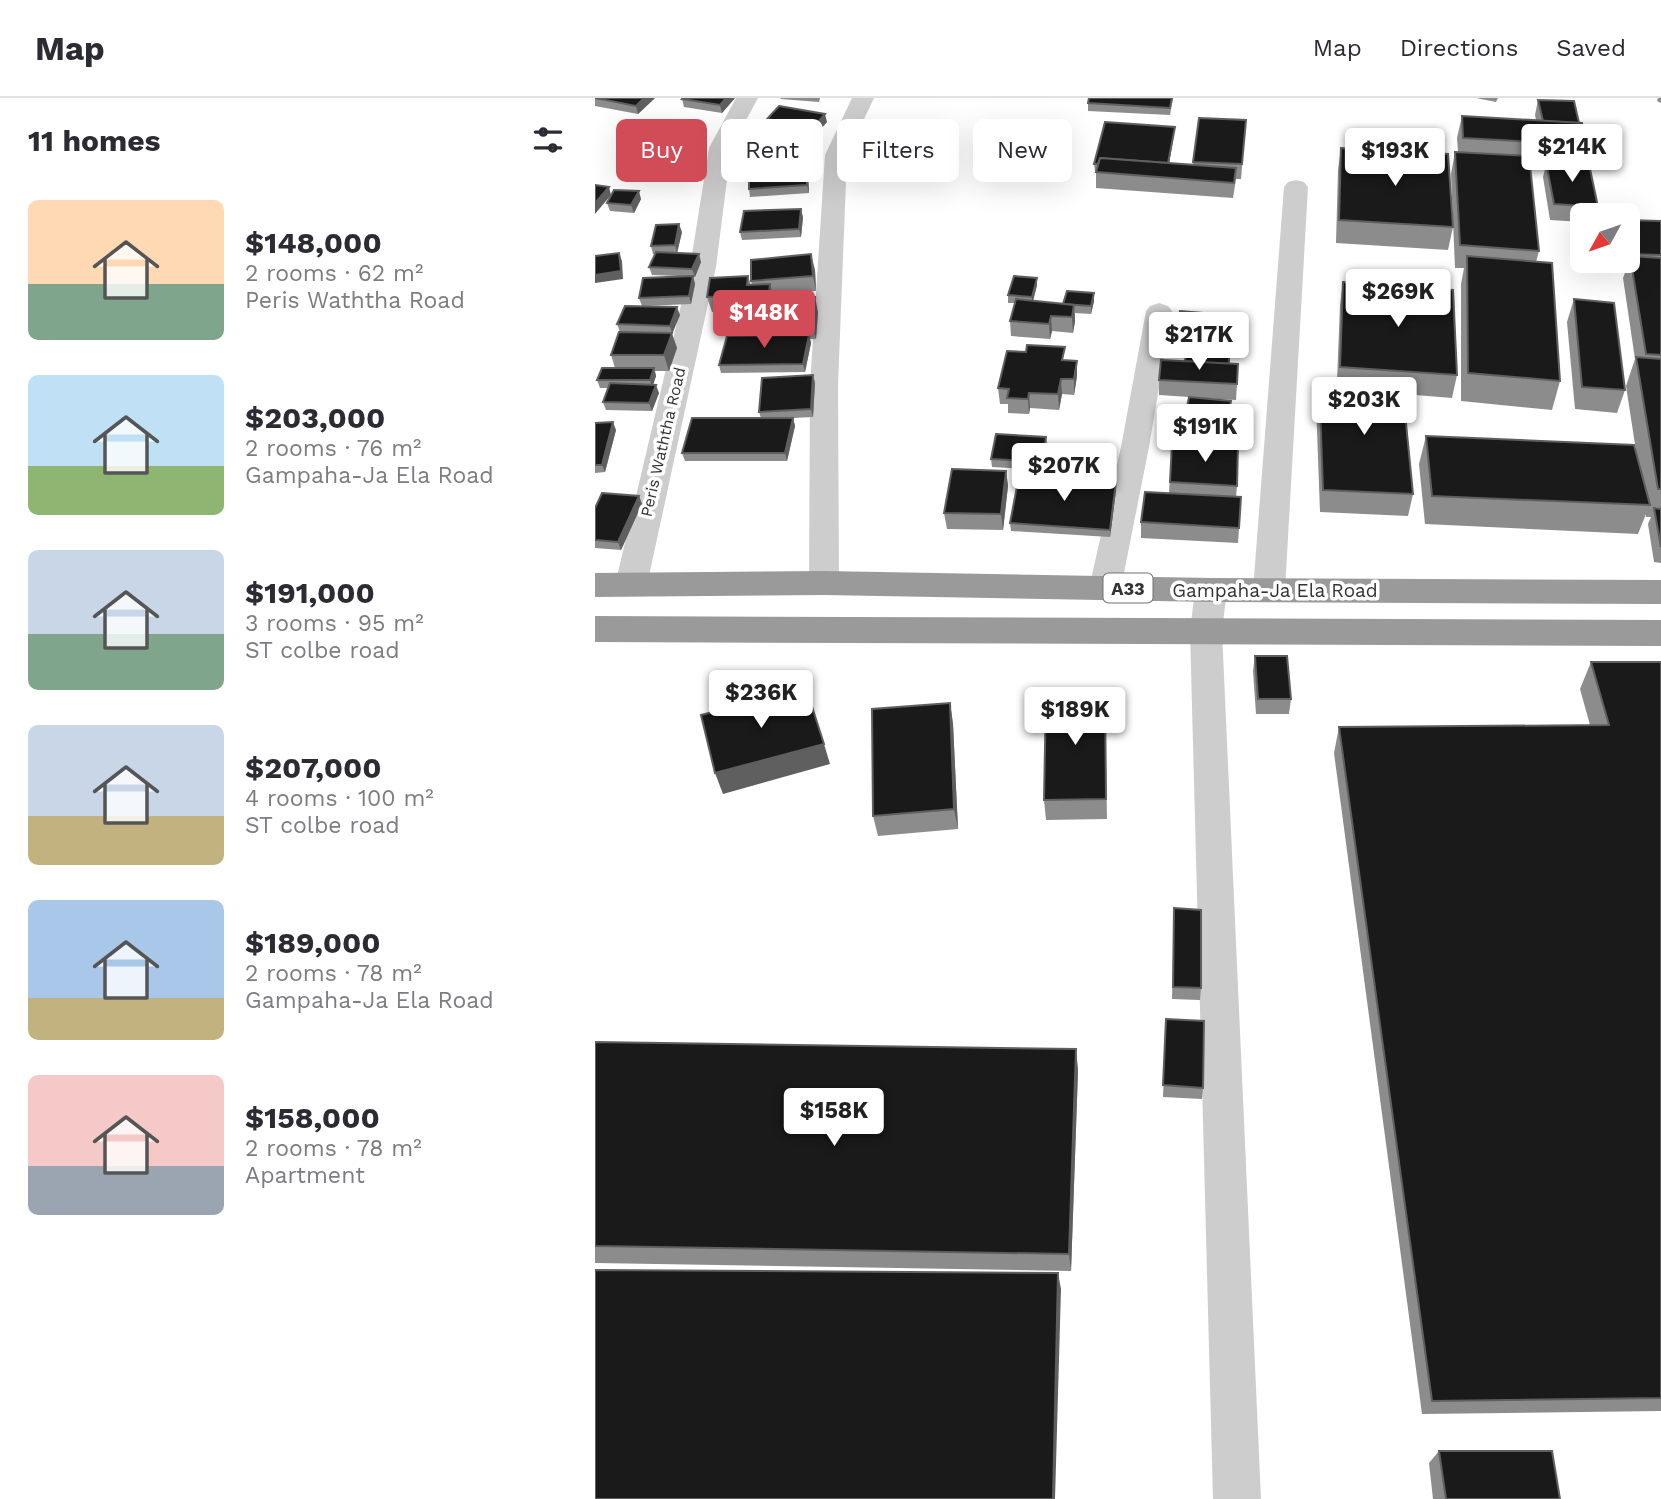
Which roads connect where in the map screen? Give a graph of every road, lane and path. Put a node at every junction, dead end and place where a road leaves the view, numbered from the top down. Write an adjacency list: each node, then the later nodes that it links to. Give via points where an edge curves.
1 (747, 98): 7 (street, Peris Waththa Road, via 720,148 703,267)
2 (863, 98): 5 (street, via 836,155 824,385)
3 (1296, 187): 10 (street)
4 (1159, 311): 8 (street)
5 (824, 583): 7 (highway, Gampaha-Ja Ela Road / A33); 8 (highway, Gampaha-Ja Ela Road / A33)
6 (595, 585): 7 (highway, Gampaha-Ja Ela Road / A33)
7 (631, 585)
8 (1105, 588): 9 (highway, Gampaha-Ja Ela Road / A33)
9 (1211, 590): 10 (highway, Gampaha-Ja Ela Road / A33); 13 (street)
10 (1269, 590): 11 (highway, Gampaha-Ja Ela Road / A33)
11 (1661, 592)
12 (595, 629): 13 (highway, A33)
13 (1206, 631): 14 (highway, A33); 15 (street)
14 (1661, 633)
15 (1237, 1499)

